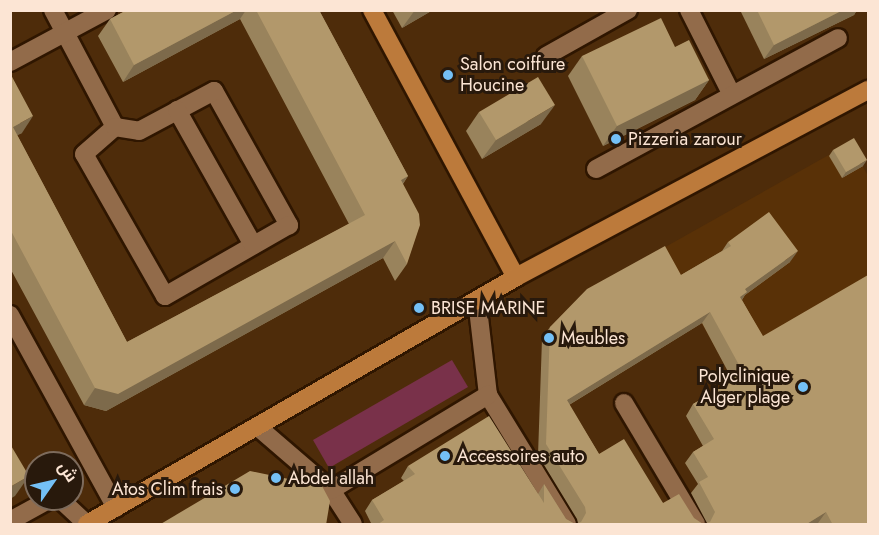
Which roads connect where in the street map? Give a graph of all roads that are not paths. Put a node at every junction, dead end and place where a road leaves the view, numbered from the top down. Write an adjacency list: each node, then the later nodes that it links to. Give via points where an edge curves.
1 (53, 10): 6 (street)
2 (107, 10): 6 (street)
3 (372, 10): 16 (main road)
4 (628, 10): 8 (street)
5 (689, 10): 11 (street)
6 (64, 33): 9 (street); 13 (street)
7 (838, 38): 11 (street)
8 (546, 56)
9 (10, 62)
10 (868, 90): 16 (main road)
11 (732, 95): 14 (street)
12 (177, 110): 13 (street, via 139,131); 15 (street); 15 (street, via 214,91 289,225)
13 (115, 127): 15 (street, via 84,154 165,296)
14 (596, 169)
15 (254, 245)
16 (516, 277): 17 (main road)
17 (477, 300): 19 (street); 21 (main road)
18 (10, 315): 23 (street)
19 (488, 395): 22 (street); 29 (street)
20 (624, 403): 30 (street)
21 (259, 428): 22 (street); 23 (main road)
22 (331, 490): 28 (street)
23 (116, 508): 27 (main road)
24 (28, 511): 26 (street)
25 (73, 511): 27 (street)
26 (10, 521)
27 (87, 524)
28 (353, 525)
29 (567, 525)
30 (696, 525)

